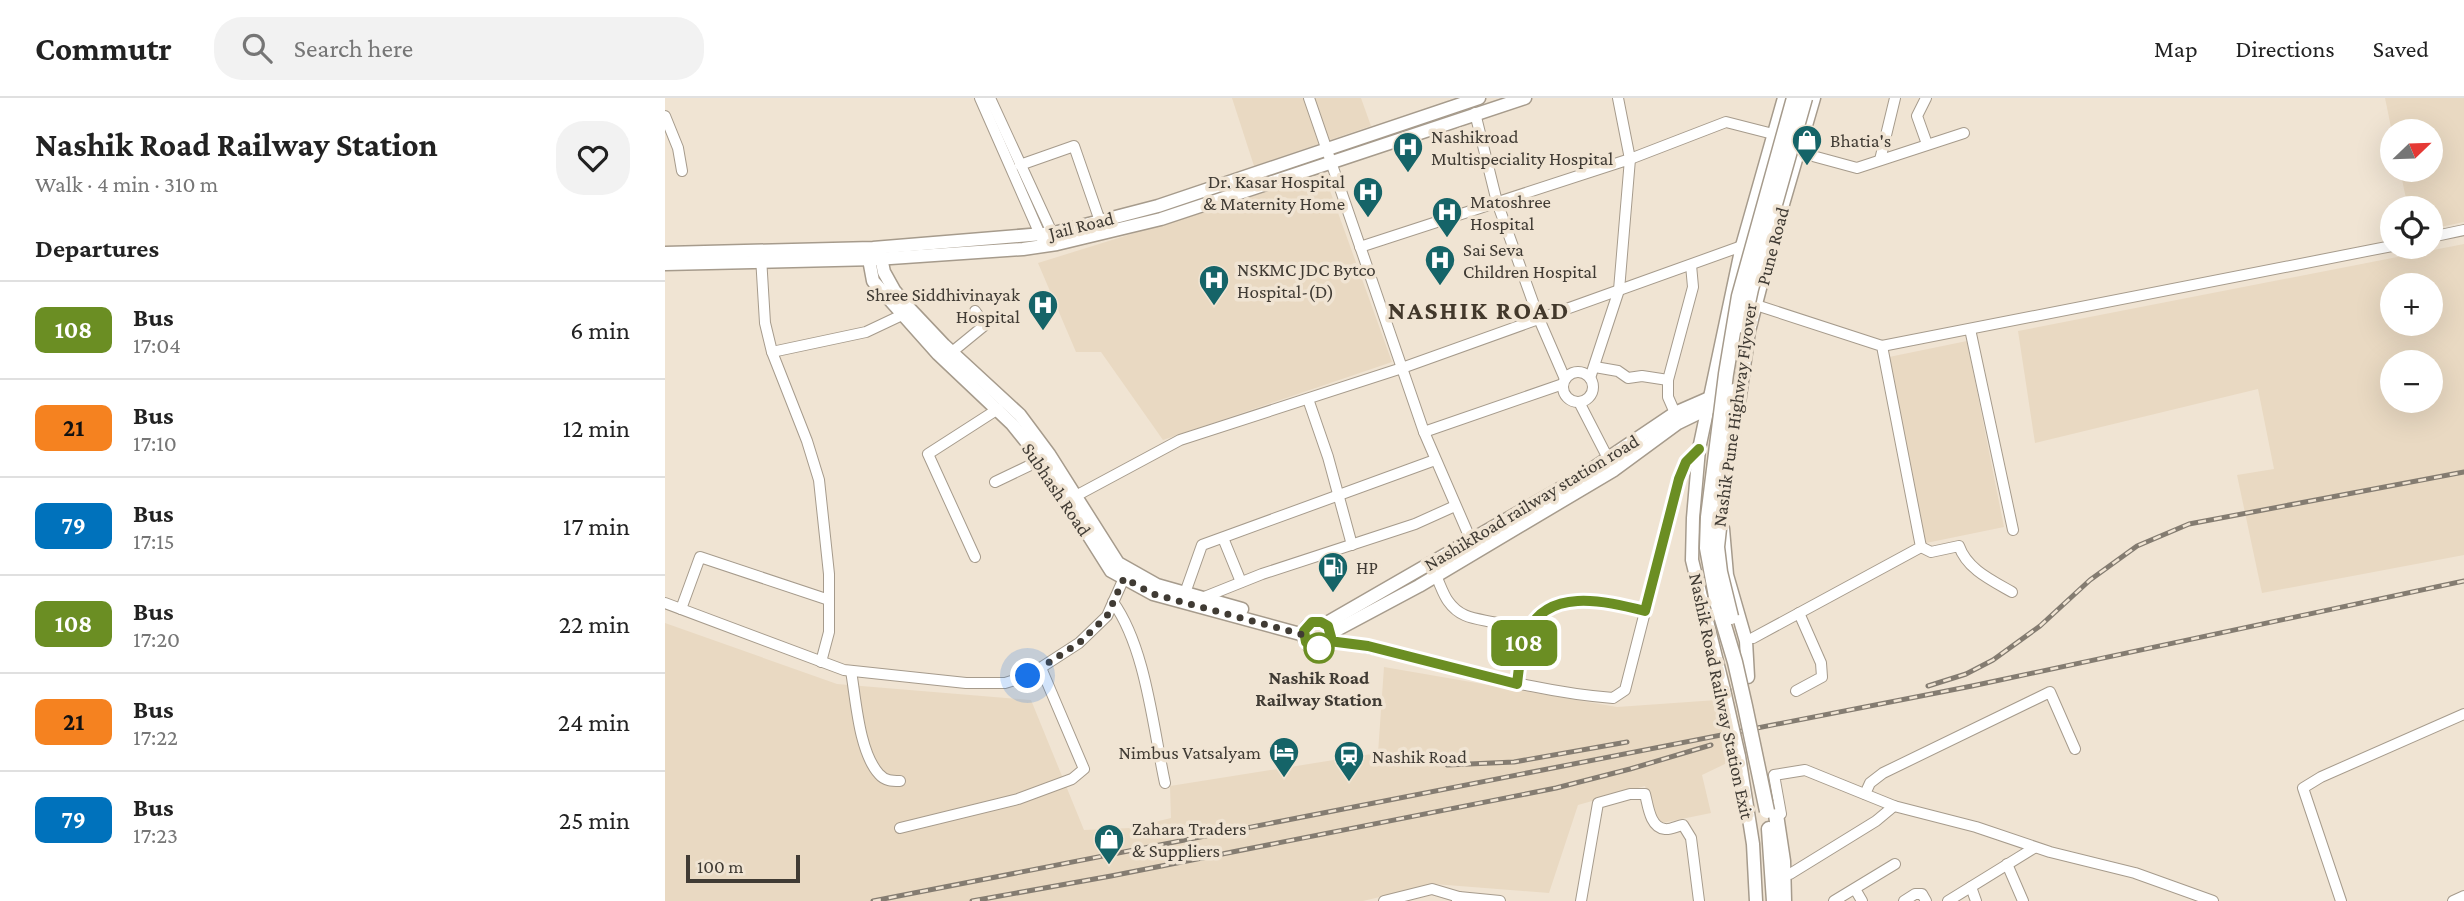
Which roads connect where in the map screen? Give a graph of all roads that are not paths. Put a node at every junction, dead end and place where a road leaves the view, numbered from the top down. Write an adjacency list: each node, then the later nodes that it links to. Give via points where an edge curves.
1 (980, 98): 31 (street)
2 (990, 98): 25 (street)
3 (1309, 98): 20 (street)
4 (1479, 98): 20 (main road, Jail Road)
5 (1525, 98): 13 (main road, Jail Road)
6 (1618, 98): 22 (street)
7 (1784, 98): 18 (main road, Nashik Road Railway Station Exit)
8 (1794, 98): 105 (highway, Nashik Pune Highway Flyover, bridge, via 1739,296 1707,527 1714,590)
9 (1805, 98): 96 (highway, Nashik Pune Highway Flyover, bridge, via 1740,342 1718,524 1720,572)
10 (1814, 98): 21 (main road, Pune Road)
11 (1895, 98): 23 (street)
12 (1926, 98): 19 (street, via 1917,116)
13 (1506, 101): 14 (main road, Jail Road)
14 (1475, 113): 24 (main road, Jail Road); 27 (street)
15 (665, 116): 17 (street)
16 (1963, 133): 19 (street)
17 (668, 134): 26 (street)
18 (1773, 134): 22 (street, via 1726,122); 32 (main road, Nashik Road Railway Station Exit)
19 (1927, 144): 23 (street)
20 (1326, 149): 24 (street); 28 (main road, Jail Road)
21 (1798, 152): 23 (street, via 1857,168); 42 (main road, Pune Road)
22 (1630, 159): 27 (street); 41 (street)
23 (1880, 160)
24 (1331, 163): 31 (main road, Jail Road, via 1161,219); 33 (street)
25 (1020, 165): 28 (street, via 1074,146); 31 (street)
26 (682, 172)
27 (1497, 202): 33 (street); 45 (street)
28 (1100, 221): 31 (main road, Jail Road)
29 (2464, 230): 30 (street)
30 (2443, 234)
31 (1049, 240): 36 (main road)
32 (1742, 246): 40 (street); 58 (main road, Nashik Road Railway Station Exit)
33 (1360, 247): 51 (street)
34 (2380, 248): 46 (street)
35 (665, 253): 38 (main road)
36 (874, 253): 37 (main road); 44 (main road, Subhash Road, via 873,281); 49 (main road, Subhash Road, via 894,290)
37 (761, 256): 38 (main road); 48 (street, via 765,323)
38 (687, 258): 39 (main road)
39 (665, 264)
40 (1691, 265): 41 (street); 53 (street, via 1693,287)
41 (1619, 290): 45 (street); 50 (street)
42 (1756, 305): 47 (street); 55 (main road, Pune Road)
43 (975, 311): 49 (street, via 985,324)
44 (902, 315): 48 (street, via 866,332); 59 (main road, Subhash Road)
45 (1539, 319): 51 (street); 54 (street)
46 (1970, 329): 47 (street); 70 (street)
47 (1882, 346): 74 (street)
48 (772, 352): 83 (street, via 819,480)
49 (952, 352): 68 (main road, Subhash Road, via 1020,415 1049,454)
50 (1595, 367): 52 (street); 53 (street, via 1628,377)
51 (1402, 368): 56 (street); 61 (street)
52 (1590, 378): 54 (street, via 1577,372); 57 (street, via 1592,391)
53 (1668, 380): 60 (street, via 1668,397)
54 (1564, 381): 57 (street, via 1566,397); 61 (street)
55 (1740, 391): 58 (main road); 92 (main road, Pune Road, via 1723,530 1727,575)
56 (1308, 398): 67 (street); 68 (street, via 1180,440)
57 (1579, 402): 65 (street)
58 (1709, 403): 60 (main road, NashikRoad railway station road); 62 (main road, Nashik Road Railway Station Exit); 65 (main road)
59 (998, 409): 63 (main road, Subhash Road); 76 (street, via 928,454)
60 (1675, 413): 65 (main road, NashikRoad railway station road)
61 (1424, 432): 64 (street)
62 (1699, 449): 87 (street, via 1686,462 1679,479); 120 (main road, Nashik Road Railway Station Exit, bridge, via 1692,559 1739,756 1753,844)
63 (1041, 460): 66 (street); 68 (main road, Subhash Road)
64 (1435, 460): 67 (street); 69 (street)
65 (1611, 465): 72 (main road, NashikRoad railway station road); 75 (main road)
66 (995, 482)
67 (1338, 498): 71 (street); 73 (street)
68 (1071, 499): 78 (main road, Subhash Road, via 1111,570); 81 (main road, Subhash Road, via 1118,563 1157,585)
69 (1455, 506): 72 (street); 73 (street)
70 (2013, 530)
71 (1223, 538): 79 (street); 81 (street, via 1202,545)
72 (1471, 539): 75 (street); 90 (main road, NashikRoad railway station road)
73 (1352, 545): 79 (street)
74 (1921, 547): 80 (street, via 1931,552 1959,546 1977,572); 88 (street)
75 (1476, 552): 77 (main road)
76 (975, 557)
77 (1436, 576): 90 (main road); 91 (street, via 1448,601 1465,617 1498,623)
78 (1124, 578): 84 (street); 89 (main road, Subhash Road, via 1153,594)
79 (1241, 582): 82 (street)
80 (2012, 592)
81 (1185, 593): 82 (main road, Subhash Road)
82 (1202, 598): 89 (main road, Subhash Road)
83 (829, 600): 86 (street, via 700,557); 93 (street, via 829,632)
84 (1113, 602): 94 (street, via 1107,616 1079,643); 102 (street, via 1125,619 1148,694)
85 (665, 603): 86 (street)
86 (681, 609): 93 (street)
87 (1645, 611): 91 (street, via 1570,600 1548,609); 97 (street, via 1625,690 1613,698)
88 (1799, 613): 92 (street); 98 (street, via 1821,663 1822,677)
89 (1305, 631): 90 (main road, via 1312,622); 90 (main road, via 1308,644 1315,648 1323,647)
90 (1328, 633): 97 (street)
91 (1526, 635): 97 (street)
92 (1750, 640): 96 (main road, Pune Road)
93 (821, 662): 95 (street)
94 (1041, 668): 95 (street, via 1005,683); 106 (street, via 1084,769 1072,779 1018,799)
95 (852, 671): 101 (street, via 871,762 880,776)
96 (1748, 677): 105 (highway, Nashik Pune Highway Flyover)
97 (1517, 684)
98 (1796, 691)
99 (2464, 713): 132 (street, via 2303,788)
100 (2075, 749): 103 (street, via 2050,692 1883,774)
101 (900, 782)
102 (1165, 783)
103 (1864, 794): 104 (street); 110 (street, via 1805,770 1774,775)
104 (1894, 806): 107 (street); 110 (street)
105 (1771, 810): 121 (highway, Nashik Pune Highway Flyover); 122 (highway, Nashik Pune Highway Flyover, via 1783,861)
106 (900, 828)
107 (2034, 848): 109 (street); 114 (street, via 2135,873)
108 (1895, 864): 112 (street)
109 (2007, 864): 111 (street); 130 (street)
110 (1790, 874): 123 (street)
111 (1971, 887): 128 (street); 129 (street)
112 (1855, 889): 124 (street); 125 (street)
113 (2464, 896): 133 (street)
114 (2198, 898): 131 (street)
115 (1458, 899): 116 (street, via 1432,890); 117 (street)
116 (1384, 901)
117 (1500, 901)
118 (1581, 901): 119 (street, via 1598,803 1630,794 1644,794 1660,829 1682,825 1691,838)
119 (1699, 901)
120 (1756, 901)
121 (1774, 901)
122 (1784, 901)
123 (1790, 901)
124 (1834, 901)
125 (1862, 901)
126 (1904, 901): 127 (street, via 1915,894 1922,894)
127 (1926, 901)
128 (1949, 901)
129 (1976, 901)
130 (2023, 901)
131 (2213, 901)
132 (2341, 901)
133 (2453, 901)

